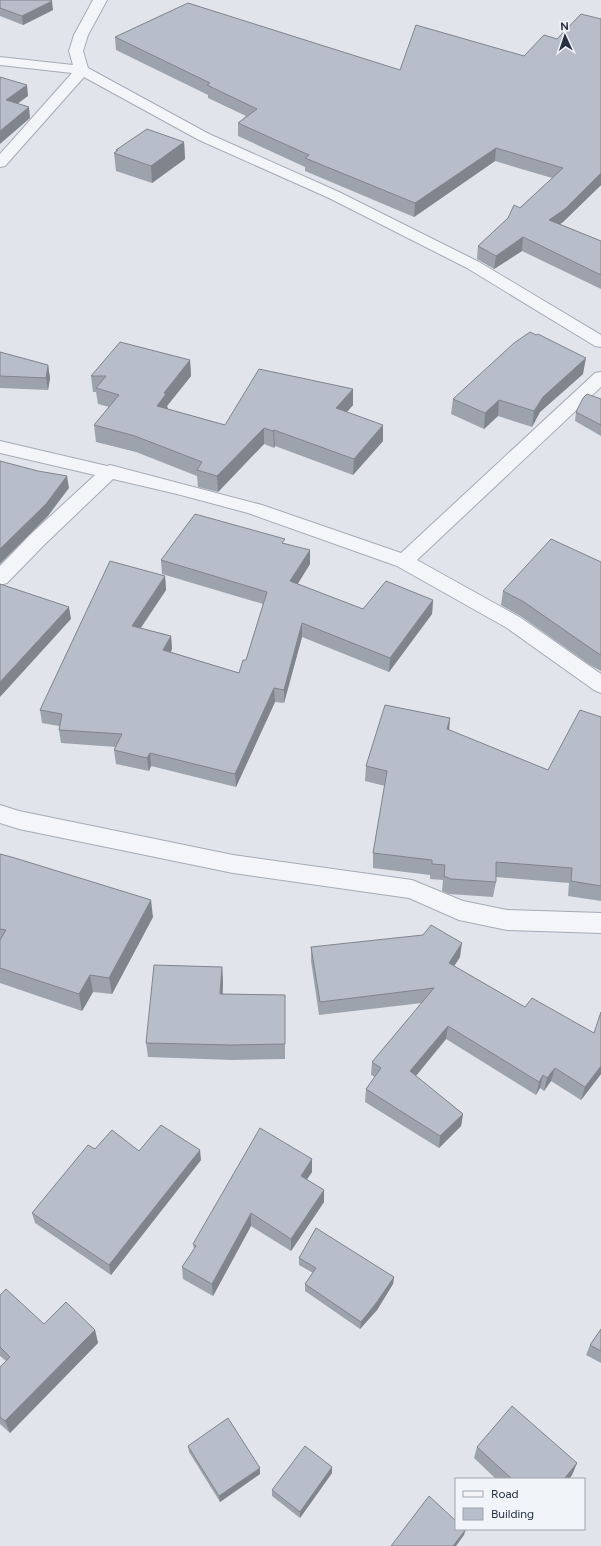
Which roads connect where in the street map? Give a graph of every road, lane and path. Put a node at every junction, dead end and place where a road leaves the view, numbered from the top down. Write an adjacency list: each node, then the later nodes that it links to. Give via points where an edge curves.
1 (100, 0): 3 (street, via 81,35 76,51)
2 (0, 61): 3 (street)
3 (82, 70): 4 (street); 5 (street, via 204,137 334,195 473,265)
4 (0, 163)
5 (601, 342)
6 (601, 377): 9 (street)
7 (0, 447): 8 (street)
8 (110, 471): 9 (street, via 255,510); 10 (street)
9 (404, 561): 11 (street, via 514,623)
10 (0, 578)
11 (601, 685)
12 (0, 814): 13 (street, via 233,864 412,889 459,910 507,920)
13 (601, 923)

